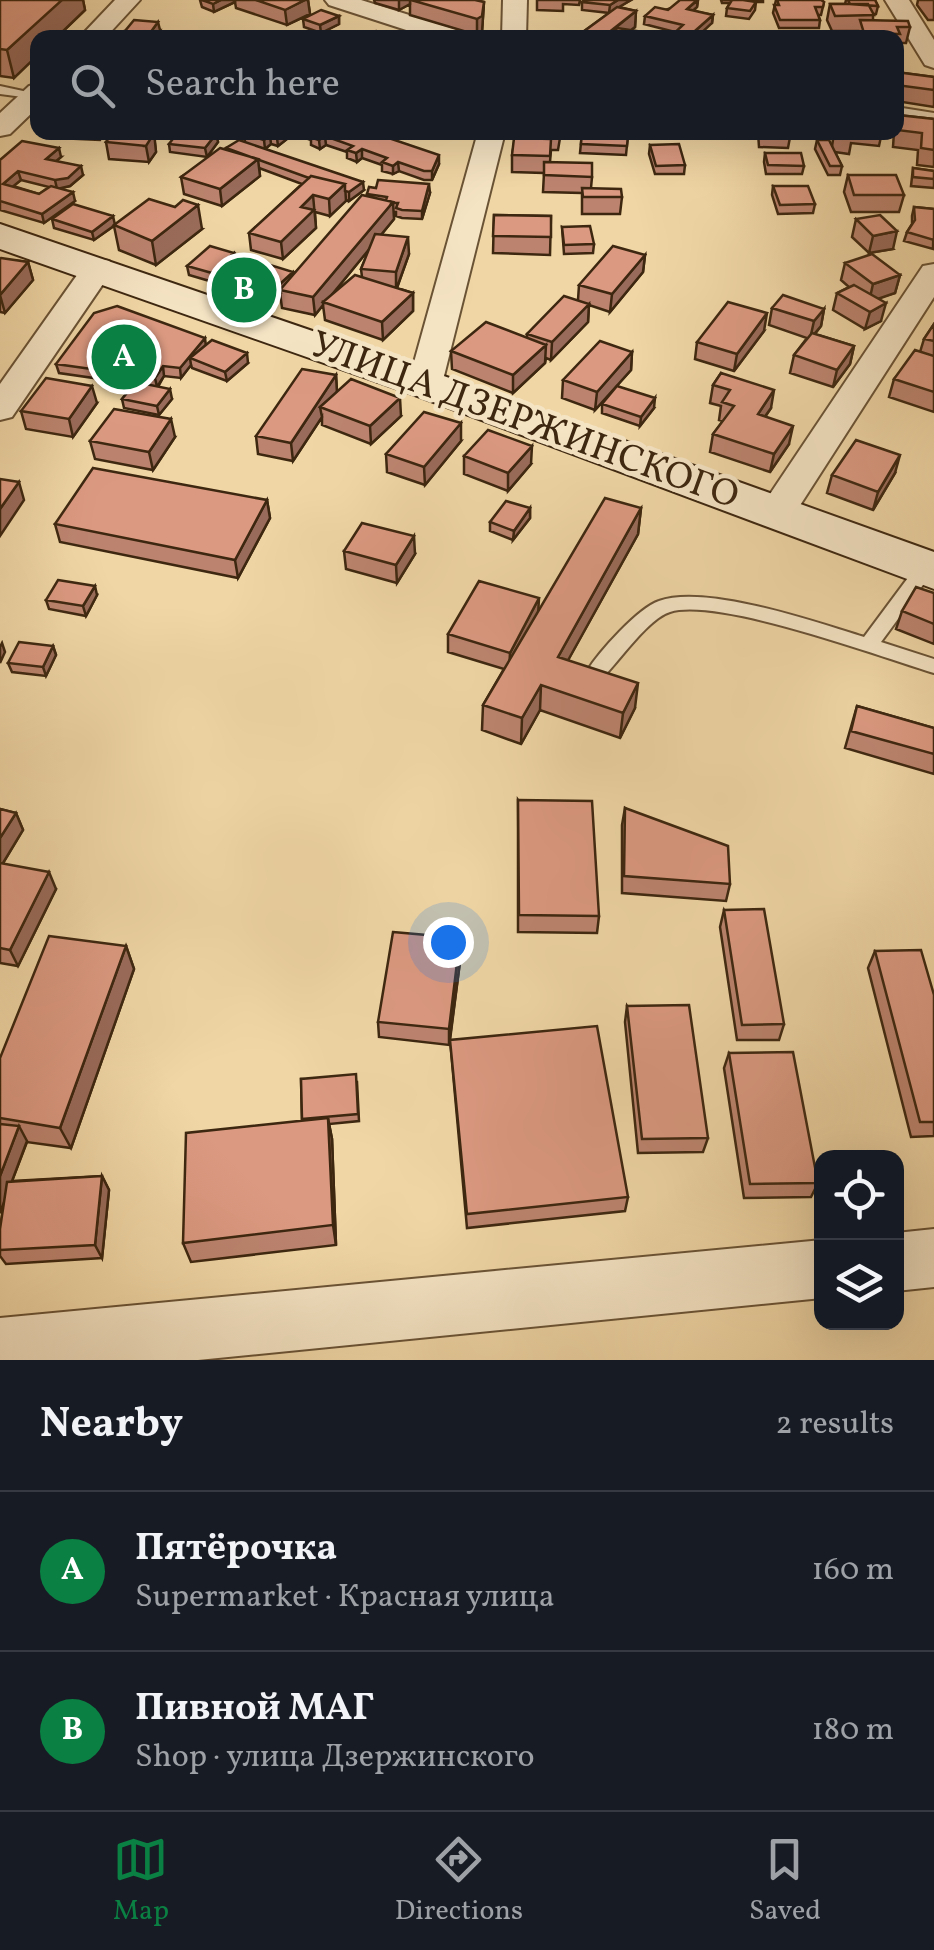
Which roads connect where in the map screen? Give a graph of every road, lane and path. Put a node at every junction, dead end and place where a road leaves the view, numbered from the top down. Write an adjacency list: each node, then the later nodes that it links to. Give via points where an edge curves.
1 (128, 0): 5 (street)
2 (337, 0): 6 (street)
3 (516, 0): 7 (street)
4 (897, 0): 8 (street)
5 (99, 30)
6 (433, 30)
7 (514, 30)
8 (934, 60)
9 (0, 90): 10 (lane)
10 (30, 94)
11 (30, 100): 14 (street)
12 (904, 116): 13 (street)
13 (934, 120)
14 (0, 128)
15 (490, 140): 19 (street)
16 (0, 236): 17 (main road, УЛИЦА ДЗЕРЖИНСКОГО)
17 (98, 268): 19 (main road, УЛИЦА ДЗЕРЖИНСКОГО); 20 (street)
18 (934, 273): 21 (street)
19 (424, 384): 21 (main road, УЛИЦА ДЗЕРЖИНСКОГО)
20 (0, 409)
21 (775, 515): 22 (main road, УЛИЦА ДЗЕРЖИНСКОГО)
22 (930, 569): 23 (lane)
23 (868, 645): 24 (lane); 25 (lane, via 692,602 663,606)
24 (934, 666)
25 (597, 671)
26 (934, 1258): 27 (street)
27 (904, 1261)
28 (814, 1270): 29 (street)
29 (159, 1347): 30 (street)
30 (0, 1349)

